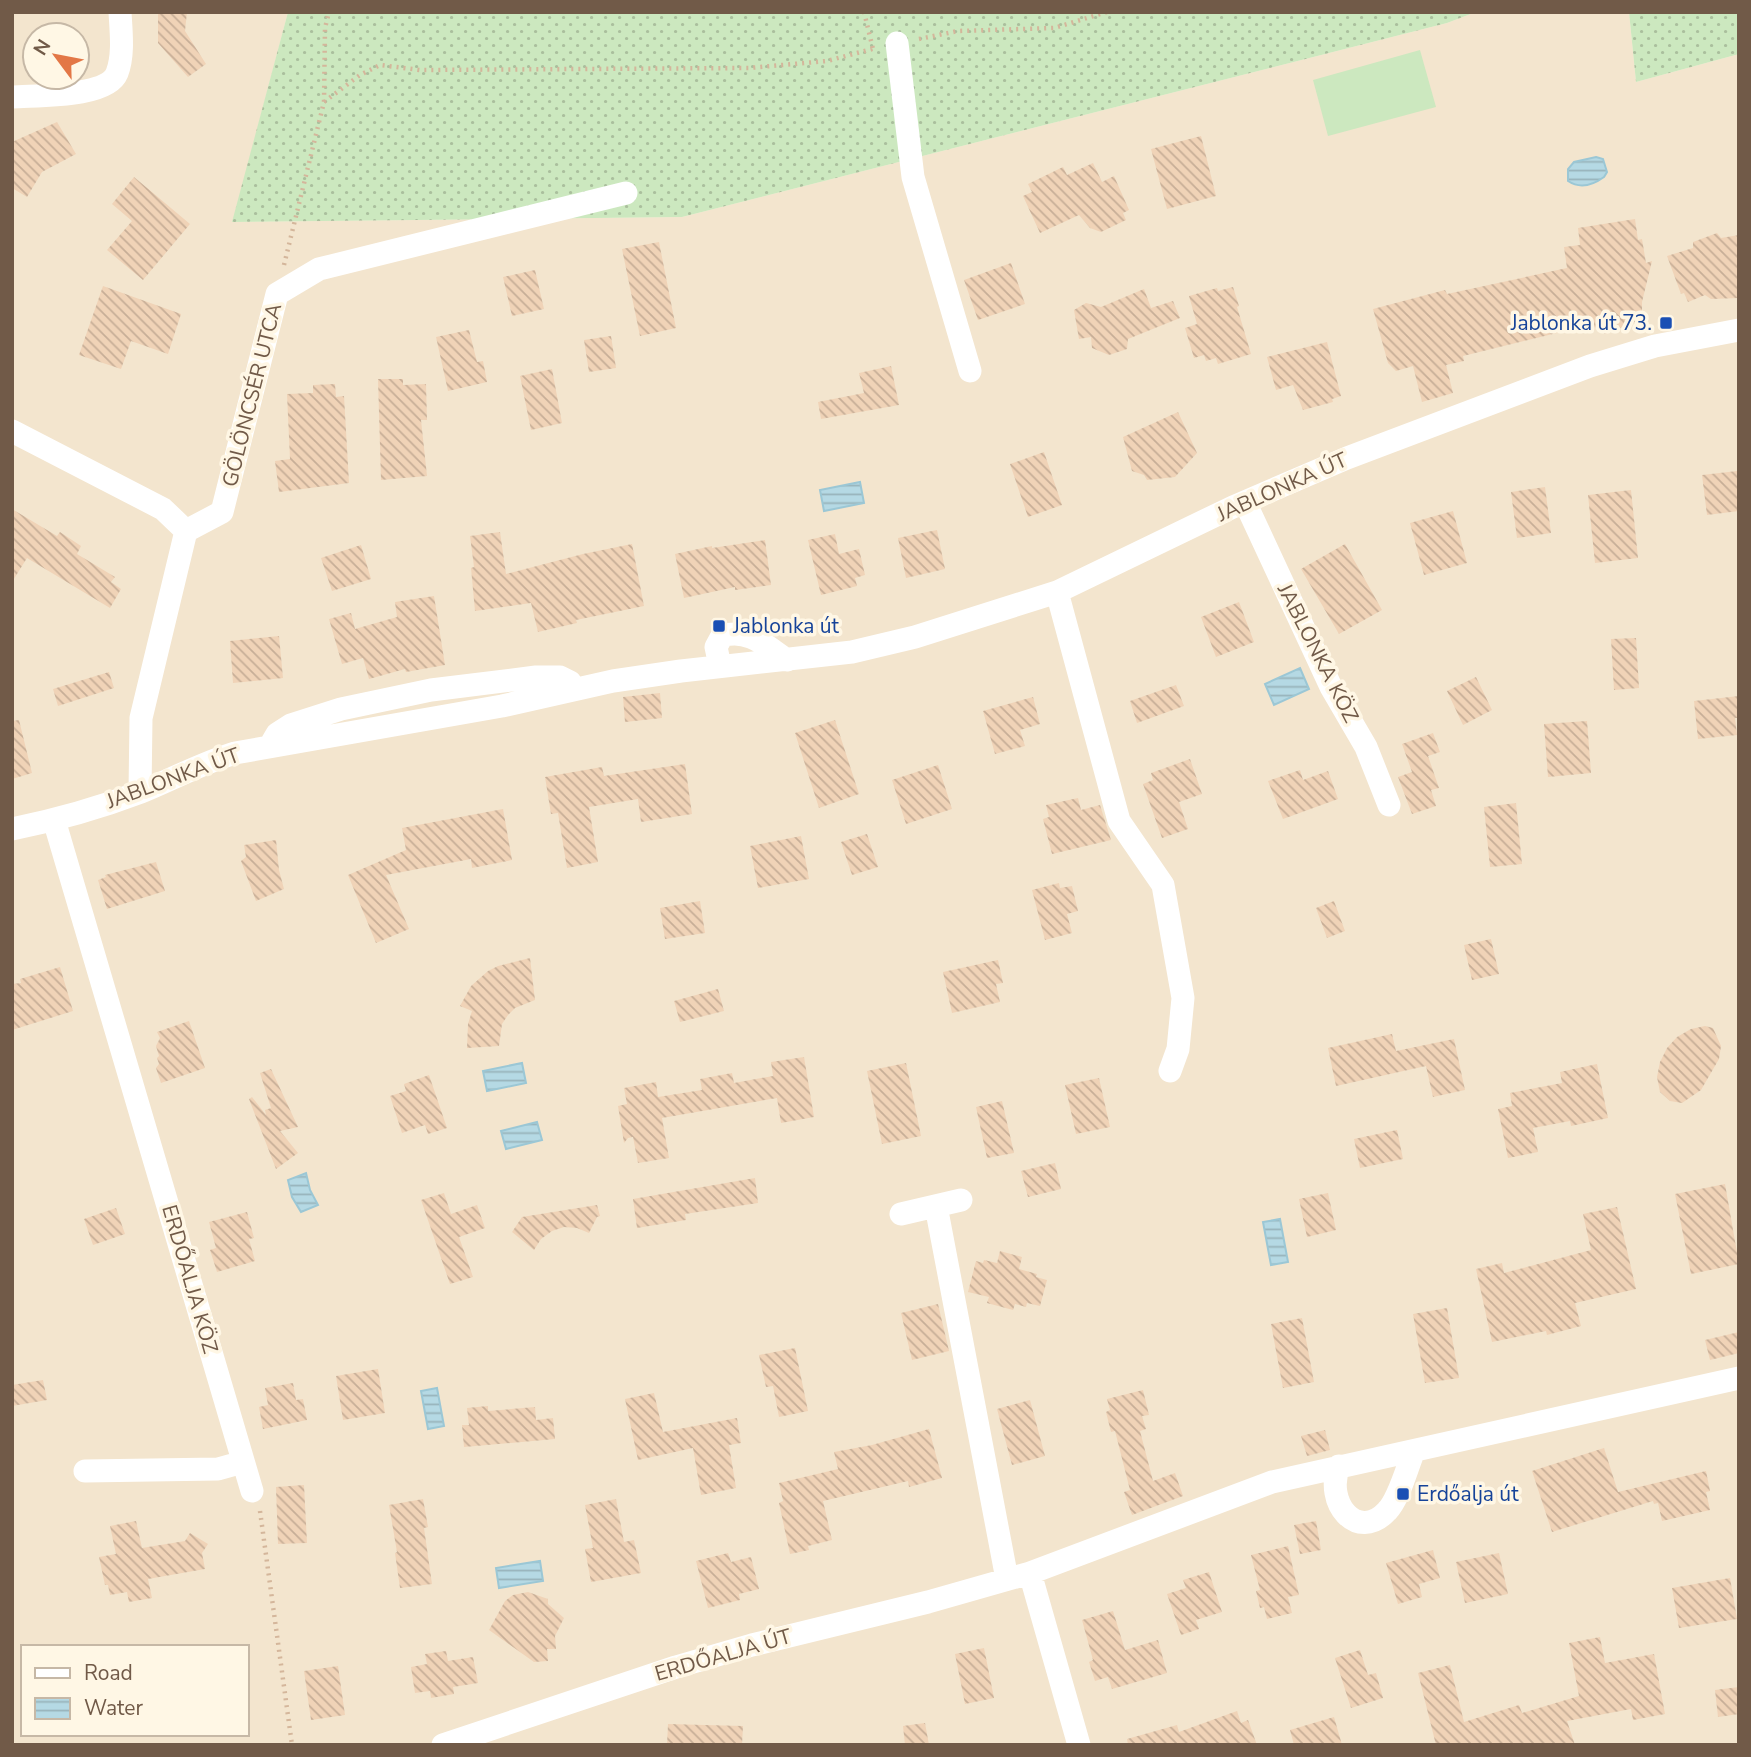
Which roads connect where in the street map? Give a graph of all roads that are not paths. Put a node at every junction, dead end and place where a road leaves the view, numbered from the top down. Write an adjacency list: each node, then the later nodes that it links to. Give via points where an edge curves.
1 (120, 12): 3 (street, via 120,63 116,76 103,87)
2 (897, 43): 6 (street, via 913,177)
3 (12, 97)
4 (626, 193): 9 (street, GÖLÖNCSÉR UTCA, via 319,269 277,294 222,512)
5 (1739, 330): 8 (street, JABLONKA ÚT, via 1655,346 1590,366)
6 (970, 371)
7 (12, 431): 9 (street, via 163,509)
8 (1245, 502): 10 (street, JABLONKA ÚT); 14 (street, JABLONKA KÖZ, via 1331,687 1366,747)
9 (186, 531): 13 (street, via 141,718)
10 (1057, 592): 11 (street, JABLONKA ÚT, via 915,637 852,652); 17 (street, via 1119,821 1163,885 1183,998 1178,1049)
11 (787, 660): 12 (street, JABLONKA ÚT); 12 (street, via 747,635 734,633 722,636 716,647)
12 (720, 666): 13 (street, JABLONKA ÚT, via 613,681 502,706 235,753)
13 (140, 792): 15 (street, JABLONKA ÚT)
14 (1389, 805)
15 (54, 820): 16 (street, JABLONKA ÚT); 23 (street, ERDŐALJA KÖZ)
16 (12, 829)
17 (1170, 1071)
18 (961, 1200): 19 (street)
19 (936, 1206): 20 (street); 28 (street)
20 (901, 1214)
21 (1739, 1378): 22 (street, ERDŐALJA ÚT)
22 (1414, 1451): 24 (street, ERDŐALJA ÚT); 24 (street, via 1392,1505 1371,1522 1355,1520 1340,1506 1334,1490)
23 (243, 1462): 25 (street, via 218,1469); 26 (street, ERDŐALJA KÖZ)
24 (1339, 1466): 27 (street, ERDŐALJA ÚT, via 1234,1495)
25 (85, 1471)
26 (251, 1491)
27 (1030, 1573): 28 (street, ERDŐALJA ÚT); 30 (street)
28 (1007, 1579): 29 (street, ERDŐALJA ÚT, via 676,1667)
29 (443, 1745)
30 (1079, 1745)

